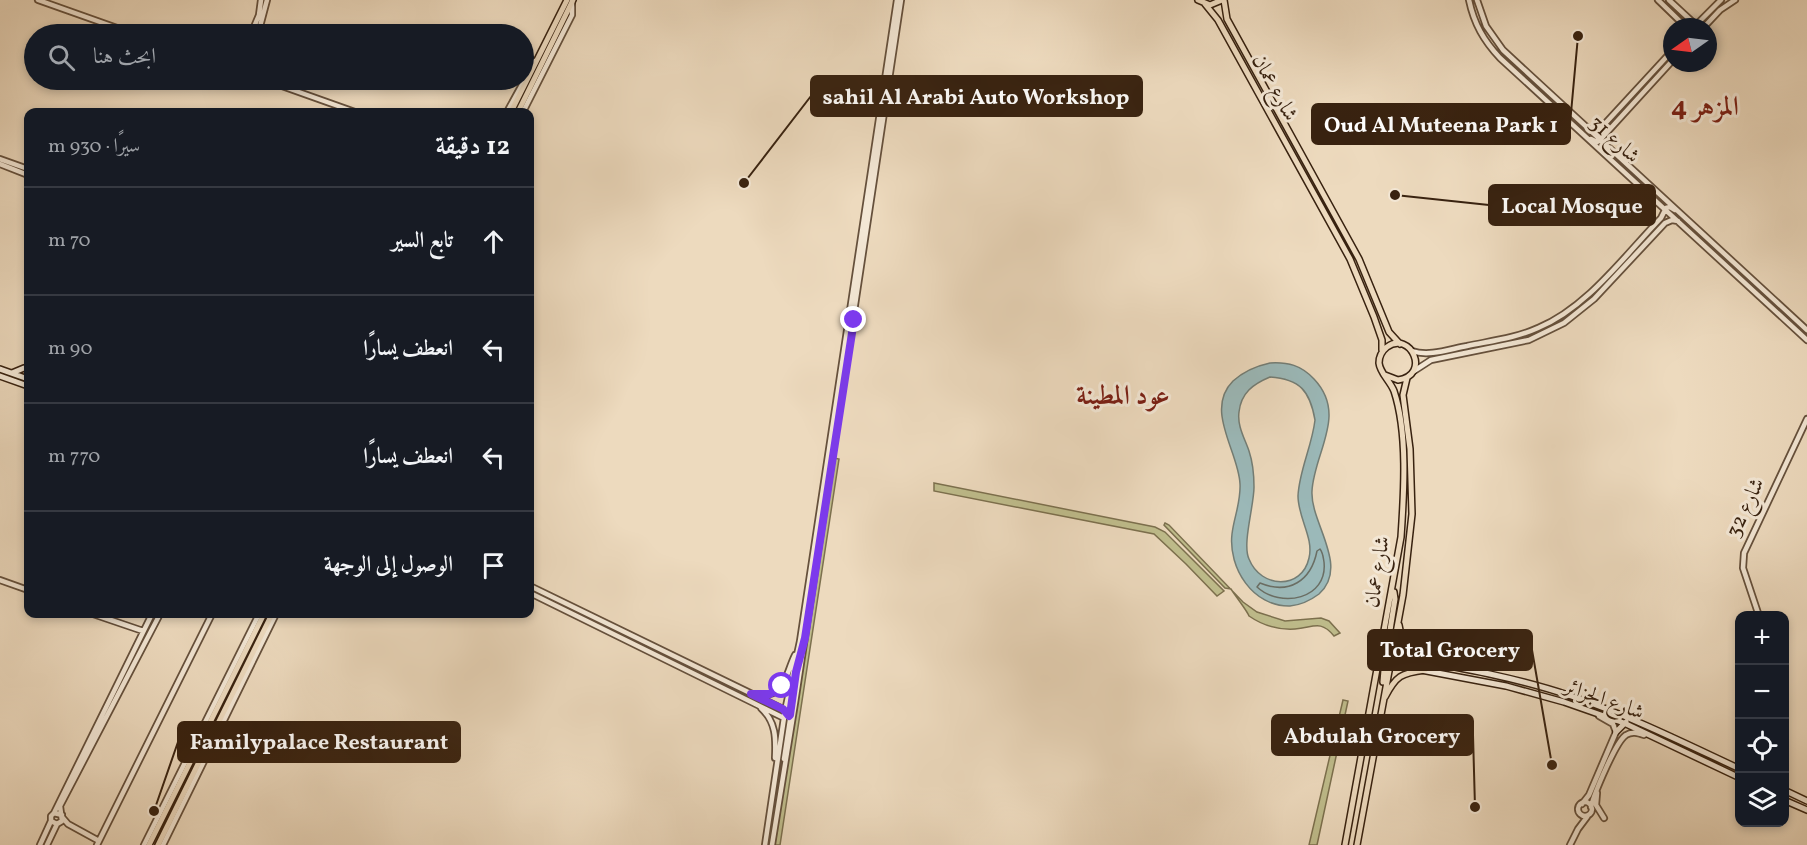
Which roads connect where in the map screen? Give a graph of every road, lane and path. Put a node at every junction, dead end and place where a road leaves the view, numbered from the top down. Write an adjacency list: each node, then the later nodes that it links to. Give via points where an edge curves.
1 (38, 0): 19 (street)
2 (261, 0): 20 (street)
3 (267, 0): 21 (street)
4 (899, 0): 79 (street); 81 (street)
5 (1198, 0): 14 (main road)
6 (1223, 0): 14 (main road); 51 (main road, شارع عمان, via 1227,19 1359,259 1389,332)
7 (1469, 0): 36 (street, شارع 31, via 1478,28 1490,46)
8 (1477, 0): 35 (street, شارع 31, via 1486,26 1499,46)
9 (1658, 0): 15 (street)
10 (1670, 0): 16 (street)
11 (1721, 0): 17 (street)
12 (1735, 0): 18 (street)
13 (571, 1): 23 (main road); 26 (main road); 34 (street, via 572,15)
14 (1205, 4): 53 (main road, شارع عمان, via 1218,20 1350,259 1382,340)
15 (1677, 18)
16 (1688, 18)
17 (1704, 18)
18 (1712, 18)
19 (106, 24)
20 (255, 24)
21 (261, 24)
22 (1663, 60): 25 (street)
23 (534, 66)
24 (1663, 71): 27 (street)
25 (1650, 74): 27 (street, via 1644,83); 35 (street, via 1600,128)
26 (534, 78)
27 (1647, 88): 37 (street)
28 (293, 90): 31 (street)
29 (521, 90): 32 (main road)
30 (529, 90): 33 (main road)
31 (345, 108)
32 (511, 108)
33 (520, 108)
34 (525, 108)
35 (1591, 131): 37 (street, شارع 31)
36 (1583, 134): 37 (street); 42 (street, شارع 31)
37 (1600, 140): 44 (street, شارع 31)
38 (0, 159): 40 (street)
39 (0, 164): 41 (street)
40 (24, 168)
41 (24, 173)
42 (1660, 204): 43 (street, شارع 31); 46 (street)
43 (1665, 209): 44 (street, via 1671,207); 45 (street, شارع 31); 46 (street)
44 (1689, 220): 48 (street, شارع 31)
45 (1678, 221): 47 (street, شارع 31); 56 (street, via 1665,223 1594,299 1564,323 1522,342 1431,360)
46 (1653, 227): 52 (street, via 1579,304 1547,324 1507,338 1428,353)
47 (1763, 299): 48 (street, via 1778,310); 50 (street, شارع 31)
48 (1784, 309): 49 (street, شارع 31)
49 (1807, 330)
50 (1807, 340)
51 (1400, 344): 52 (main road); 53 (main road, via 1391,344)
52 (1412, 351): 56 (main road, via 1416,358)
53 (1381, 353): 58 (main road, via 1380,367)
54 (24, 368): 57 (main road)
55 (0, 369): 57 (main road)
56 (1414, 370): 61 (main road)
57 (12, 373): 60 (main road)
58 (1385, 375): 61 (main road, via 1393,380); 82 (main road, شارع عمان, via 1395,395 1403,474 1401,537)
59 (0, 376): 62 (main road)
60 (24, 378)
61 (1407, 378): 77 (main road, شارع عمان, via 1403,395 1412,514)
62 (24, 385)
63 (1807, 419): 68 (street, شارع 32, via 1744,553 1743,568)
64 (0, 580): 66 (street)
65 (534, 588): 85 (street)
66 (24, 589)
67 (534, 595): 86 (street)
68 (1758, 611)
69 (105, 618): 78 (street)
70 (150, 618): 78 (street)
71 (158, 618): 112 (street, via 60,806)
72 (210, 618): 118 (street)
73 (257, 618): 80 (street)
74 (262, 618): 80 (main road)
75 (272, 618): 87 (main road)
76 (272, 618): 90 (street)
77 (1399, 618): 82 (main road, شارع عمان); 83 (main road, via 1403,645)
78 (143, 631): 110 (street)
79 (805, 638): 91 (street); 104 (street)
80 (245, 647): 121 (street); 122 (main road)
81 (798, 651): 85 (street, via 780,689 765,696); 91 (street)
82 (1385, 658): 83 (main road, شارع الجزائر); 84 (main road, شارع الجزائر); 88 (main road, شارع عمان); 92 (main road, via 1377,711); 127 (main road, شارع عمان)
83 (1420, 661): 96 (main road, شارع الجزائر, via 1503,677 1570,696 1628,717)
84 (1425, 670): 88 (main road, via 1399,676); 89 (main road, شارع الجزائر, via 1528,691)
85 (751, 694): 91 (street)
86 (753, 702): 91 (street); 103 (street, via 766,713 775,729)
87 (227, 703): 90 (main road); 123 (main road)
88 (1382, 704): 92 (main road, شارع عمان)
89 (1595, 712): 93 (main road, شارع الجزائر); 94 (street, via 1613,724)
90 (227, 713): 124 (street)
91 (787, 716): 103 (street); 104 (street)
92 (1379, 722): 128 (main road, شارع عمان)
93 (1624, 723): 94 (main road); 95 (main road, شارع الجزائر); 96 (main road, via 1630,722)
94 (1616, 732): 107 (street, via 1589,795)
95 (1655, 737): 100 (main road, شارع الجزائر); 101 (street, via 1634,733 1623,737)
96 (1716, 758): 97 (main road, شارع الجزائر)
97 (1729, 764): 98 (street); 99 (main road, شارع الجزائر)
98 (1735, 764)
99 (1735, 767)
100 (1735, 776)
101 (1599, 784): 108 (street); 114 (street, via 1596,801)
102 (1789, 792): 105 (main road)
103 (773, 793): 125 (street)
104 (780, 794): 126 (street)
105 (1807, 801)
106 (1789, 802): 109 (main road)
107 (1581, 804): 108 (street); 111 (street)
108 (1591, 807): 113 (street)
109 (1807, 810)
110 (54, 813): 112 (street); 115 (street, via 51,818)
111 (1580, 814): 113 (street); 117 (street)
112 (62, 816): 115 (street); 116 (street)
113 (1588, 816): 117 (street)
114 (1604, 818)
115 (56, 823): 116 (street); 119 (street); 120 (street)
116 (68, 824): 118 (street)
117 (1578, 829): 129 (street)
118 (98, 843)
119 (40, 845)
120 (47, 845)
121 (144, 845)
122 (150, 845)
123 (158, 845)
124 (163, 845)
125 (765, 845)
126 (772, 845)
127 (1345, 845)
128 (1357, 845)
129 (1570, 845)

